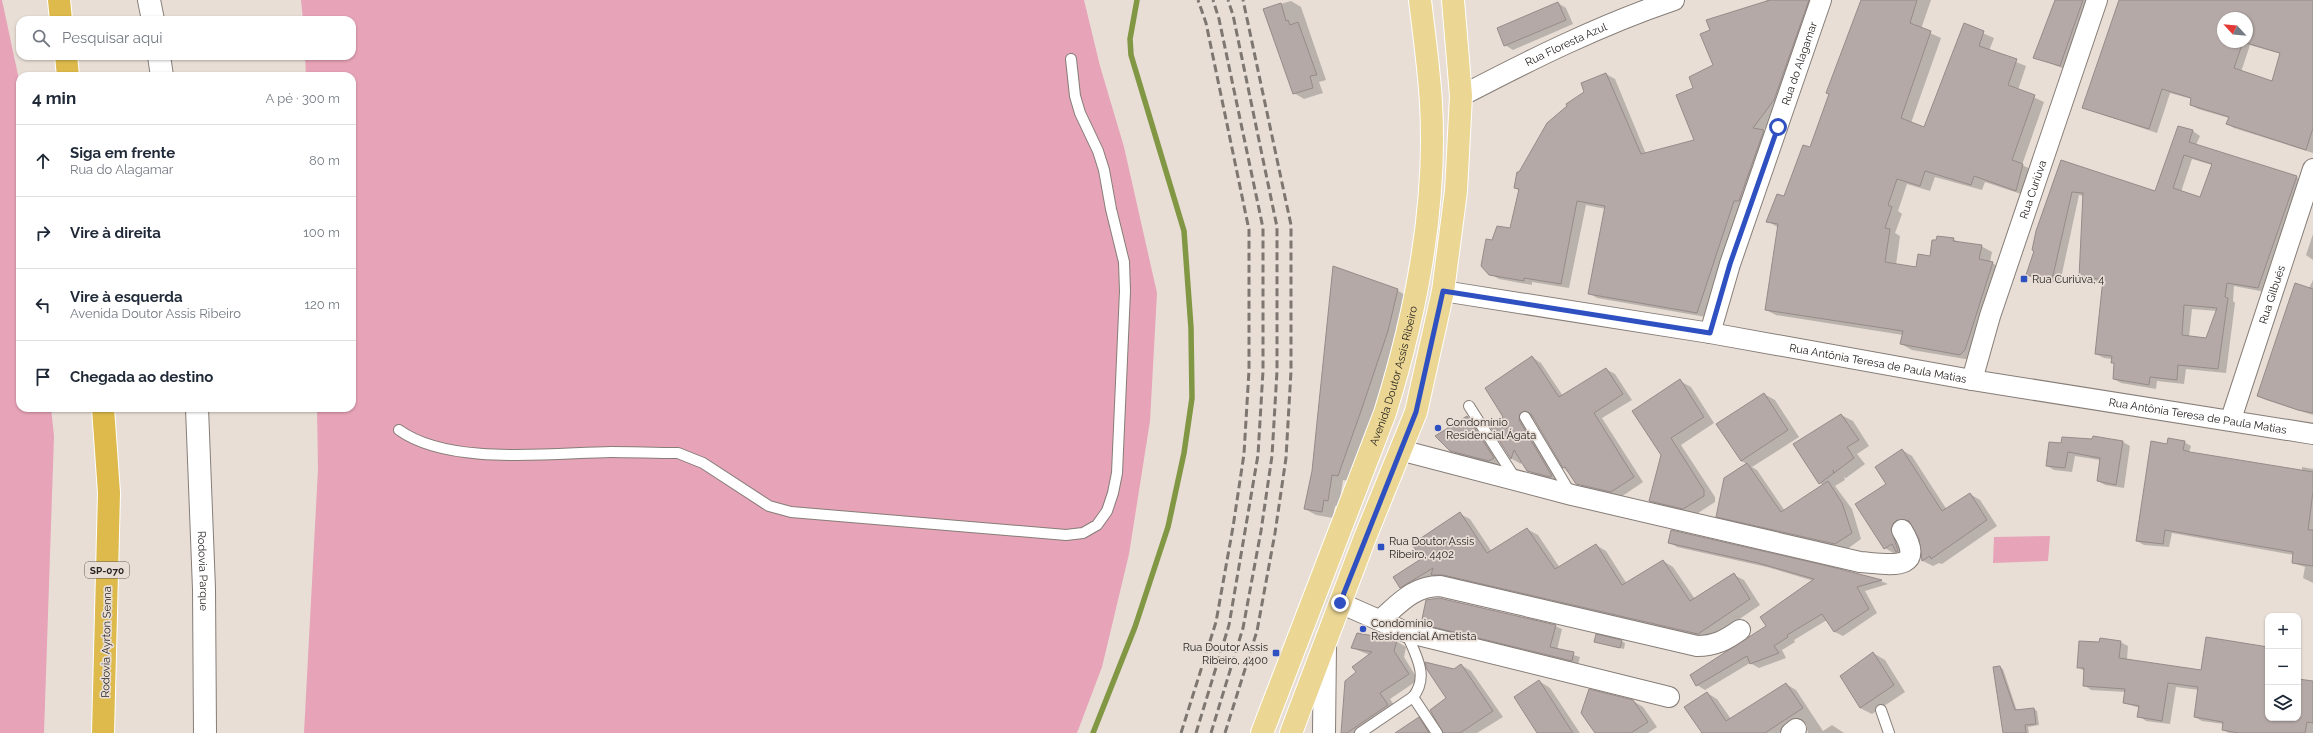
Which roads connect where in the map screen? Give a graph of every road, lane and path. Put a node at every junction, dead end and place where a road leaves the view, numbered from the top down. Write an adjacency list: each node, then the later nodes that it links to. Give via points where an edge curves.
1 (58, 0): 9 (highway)
2 (149, 0): 10 (street)
3 (1420, 0): 42 (main road, Avenida Doutor Assis Ribeiro, via 1431,103 1431,165 1425,236 1415,300 1402,360 1385,413)
4 (1453, 0): 16 (main road)
5 (1674, 0): 8 (street, Rua Floresta Azul)
6 (1821, 0): 19 (street, Rua do Alagamar, via 1730,264)
7 (2097, 0): 20 (street, Rua Curiúva, via 1992,308)
8 (1645, 5): 16 (street, Rua Floresta Azul)
9 (60, 16)
10 (152, 16)
11 (1071, 59): 26 (lane, via 1075,96 1080,113 1104,170 1110,209 1124,262 1125,291 1117,473 1107,511 1096,525 1083,533 1066,536 791,512 769,506 703,463 678,453 497,454 451,450 423,443)
12 (66, 60): 14 (highway)
13 (160, 60): 15 (street)
14 (68, 72)
15 (162, 72)
16 (1461, 96): 18 (main road, via 1456,191)
17 (2313, 169): 25 (street, Rua Gilbués)
18 (1443, 291): 19 (street, Rua Antônia Teresa de Paula Matias); 28 (main road, via 1416,412)
19 (1710, 333): 20 (street, Rua Antônia Teresa de Paula Matias)
20 (1972, 380): 25 (street, Rua Antônia Teresa de Paula Matias)
21 (1469, 406): 29 (lane)
22 (103, 412): 40 (highway, Rodovia Ayrton Senna / SP-070, via 109,493)
23 (197, 412): 41 (street, Rodovia Parque, via 204,589)
24 (1525, 417): 30 (lane)
25 (2231, 419): 27 (street, Rua Antônia Teresa de Paula Matias)
26 (399, 430)
27 (2313, 434)
28 (1400, 450): 29 (street); 32 (main road)
29 (1517, 482): 30 (street)
30 (1572, 495): 31 (street, via 1860,562 1896,565 1907,561 1911,545)
31 (1902, 530)
32 (1340, 603): 33 (street); 36 (main road)
33 (1380, 620): 34 (street, via 1412,593 1426,586 1440,586 1697,646 1712,646); 35 (street)
34 (1740, 630)
35 (1406, 632): 37 (lane, via 1420,664 1421,673 1421,682); 38 (street)
36 (1325, 642): 43 (main road); 44 (street)
37 (1413, 697): 45 (lane); 46 (lane)
38 (1669, 697)
39 (1881, 710): 47 (lane)
40 (104, 733)
41 (205, 733)
42 (1262, 733)
43 (1290, 733)
44 (1324, 733)
45 (1360, 733)
46 (1437, 733)
47 (1889, 733)

